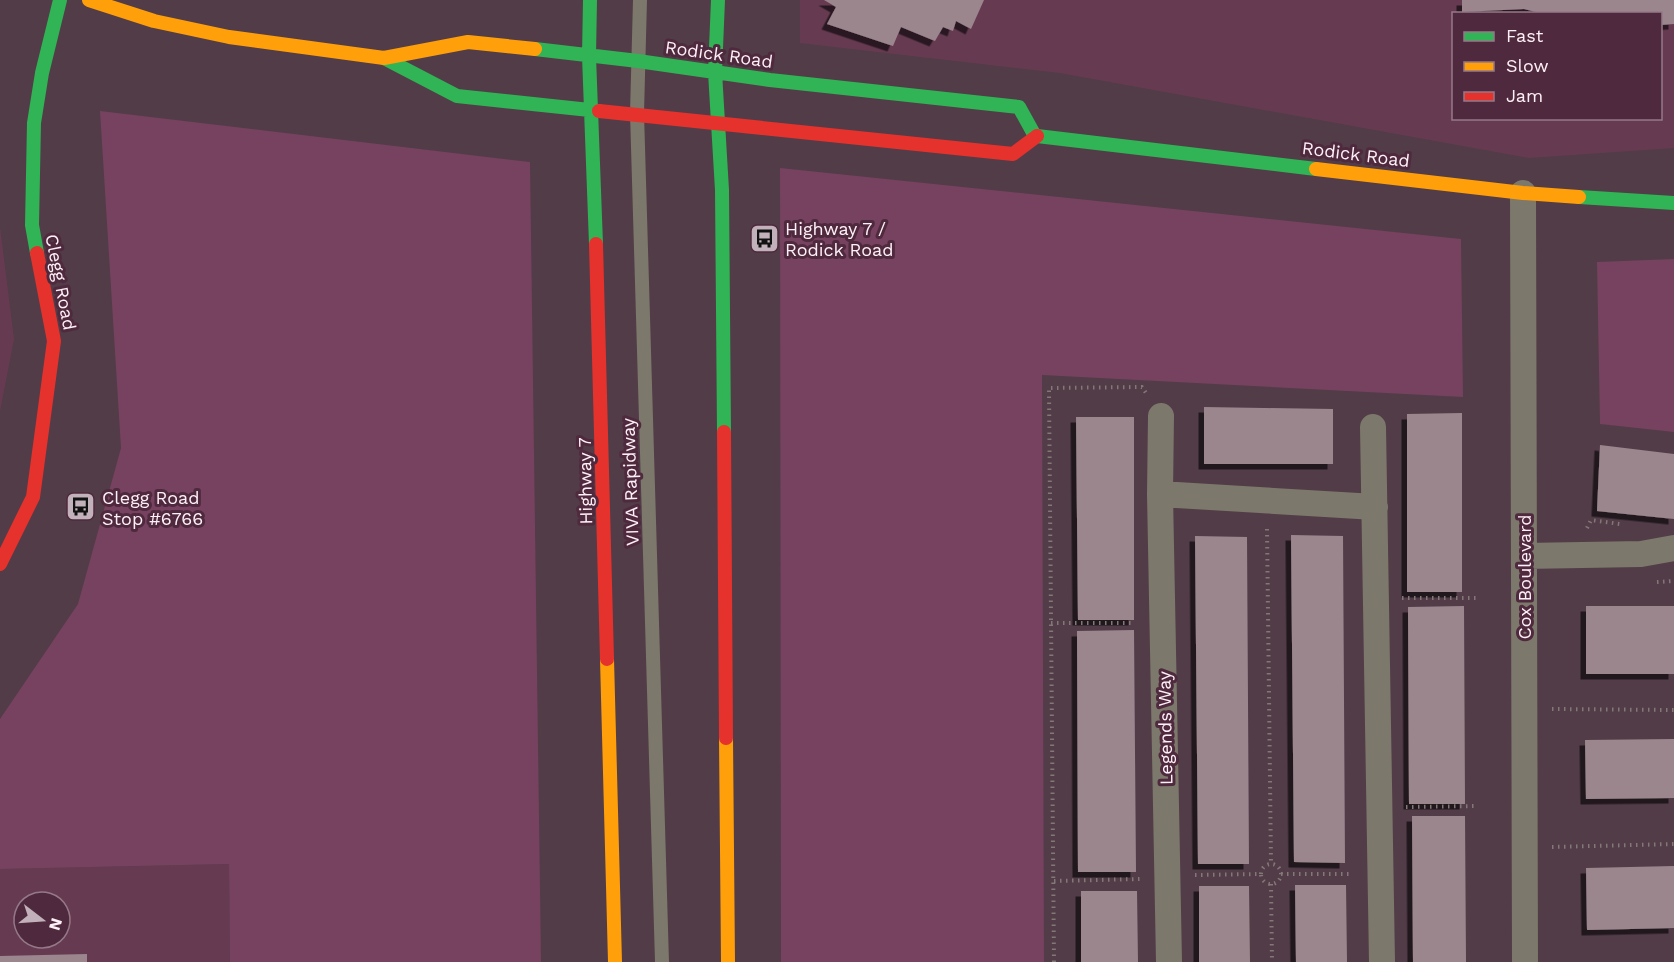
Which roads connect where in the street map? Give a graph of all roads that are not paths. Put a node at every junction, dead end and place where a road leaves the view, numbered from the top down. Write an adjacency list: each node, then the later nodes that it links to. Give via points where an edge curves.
1 (60, 0): 22 (main road, Clegg Road, via 34,123 32,225 54,341 33,497)
2 (89, 0): 7 (main road, Rodick Road, via 154,21 228,37)
3 (590, 0): 6 (main road, Highway 7)
4 (640, 0): 8 (lane, VIVA Rapidway)
5 (718, 0): 9 (main road)
6 (589, 56): 7 (main road, Rodick Road, via 468,42); 8 (main road, Rodick Road); 10 (main road, Highway 7)
7 (384, 58): 10 (main road, Rodick Road, via 457,96)
8 (638, 61): 9 (main road, Rodick Road); 11 (lane, VIVA Rapidway)
9 (715, 72): 12 (main road); 13 (main road, Rodick Road, via 1019,107)
10 (592, 109): 11 (main road, Rodick Road); 23 (main road, Highway 7)
11 (637, 113): 12 (main road, Rodick Road); 24 (lane, VIVA Rapidway)
12 (718, 124): 13 (main road, Rodick Road, via 1014,154); 25 (main road, via 723,202)
13 (1035, 136): 14 (main road, Rodick Road)
14 (1523, 193): 15 (main road, Rodick Road); 21 (street, Cox Boulevard)
15 (1674, 203)
16 (1161, 416): 18 (street, Legends Way)
17 (1373, 427): 19 (street)
18 (1160, 494): 19 (street); 26 (street, Legends Way)
19 (1375, 507): 27 (street)
20 (1674, 548): 21 (street, via 1641,554)
21 (1524, 556): 28 (street, Cox Boulevard)
22 (0, 564)
23 (615, 962)
24 (662, 962)
25 (728, 962)
26 (1169, 962)
27 (1382, 962)
28 (1525, 962)

